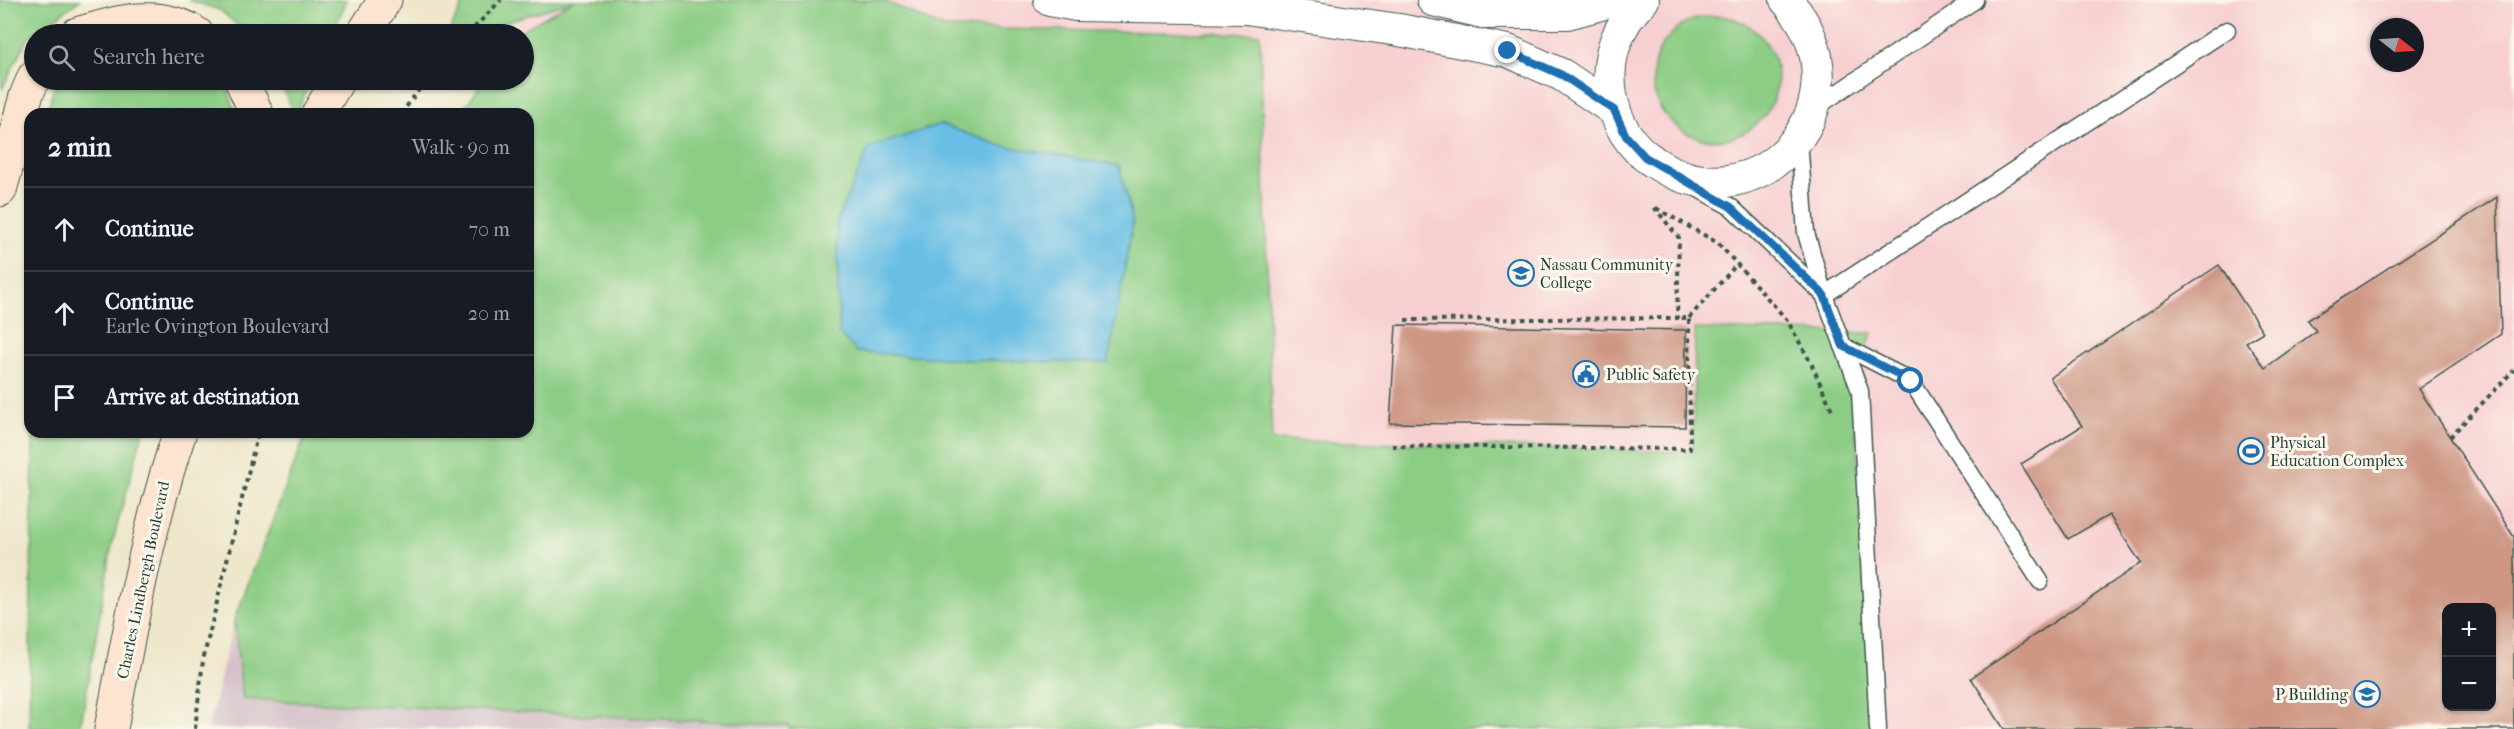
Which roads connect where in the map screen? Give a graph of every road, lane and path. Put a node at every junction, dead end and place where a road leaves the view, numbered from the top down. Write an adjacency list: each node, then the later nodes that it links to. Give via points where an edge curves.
1 (385, 0): 12 (main road)
2 (501, 0): 13 (path)
3 (1050, 0): 9 (street, via 1076,6)
4 (1433, 0): 5 (street, via 1486,12 1567,13)
5 (1615, 0)
6 (1643, 0): 23 (street, via 1629,13 1614,43 1608,77)
7 (1974, 0): 22 (lane)
8 (1794, 5): 22 (street, via 1815,44 1819,76)
9 (1321, 9): 23 (street, via 1508,51 1562,75)
10 (108, 24): 11 (main road, via 155,19)
11 (169, 24)
12 (369, 24)
13 (478, 24)
14 (2228, 30): 28 (lane)
15 (29, 90): 26 (main road)
16 (246, 90): 19 (main road)
17 (332, 90): 20 (main road)
18 (419, 90): 21 (path)
19 (254, 108)
20 (322, 108)
21 (405, 108)
22 (1815, 108): 24 (street)
23 (1614, 110): 25 (street, via 1626,136 1645,157)
24 (1799, 140): 25 (street, via 1772,165 1739,179 1703,182); 28 (lane, via 1806,233)
25 (1669, 172): 28 (lane, via 1731,207)
26 (0, 190)
27 (1737, 264): 29 (path, via 1718,243 1653,206 1679,238); 30 (path); 34 (path, via 1787,320)
28 (1824, 295): 32 (lane)
29 (1677, 318): 30 (path); 31 (path)
30 (1689, 318): 38 (path, via 1690,449)
31 (1405, 320)
32 (1843, 346): 39 (lane, via 1911,381); 42 (lane, via 1860,391)
33 (2514, 370): 35 (path)
34 (1835, 415)
35 (2450, 437)
36 (178, 438): 40 (main road, Charles Lindbergh Boulevard, via 163,480 139,580)
37 (257, 438): 41 (path, via 203,660)
38 (1392, 447)
39 (2040, 581)
40 (111, 729)
41 (195, 729)
42 (1878, 729)

